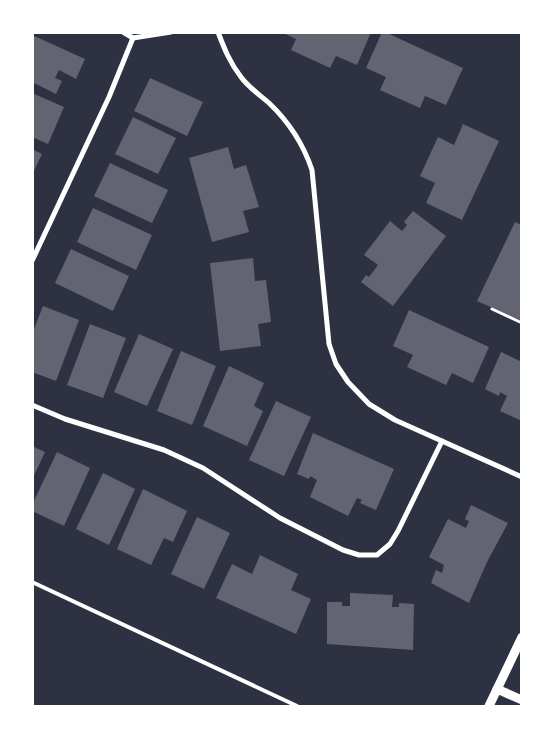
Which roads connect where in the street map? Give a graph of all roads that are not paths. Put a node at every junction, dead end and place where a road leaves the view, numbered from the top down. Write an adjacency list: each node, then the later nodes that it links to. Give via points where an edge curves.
1 (123, 32): 4 (street)
2 (171, 32): 4 (street)
3 (218, 32): 7 (street, via 226,54 242,78 279,113 307,152 312,170 329,344 336,364 369,404 394,420)
4 (133, 38): 5 (street)
5 (32, 261)
6 (32, 405): 7 (street, via 65,419 164,450 203,468 280,518 359,555 377,554 390,544)
7 (442, 441): 8 (street)
8 (522, 477)
9 (32, 582): 13 (lane)
10 (522, 637): 11 (street)
11 (497, 689): 12 (street); 14 (street)
12 (522, 700)
13 (297, 706)
14 (489, 706)

